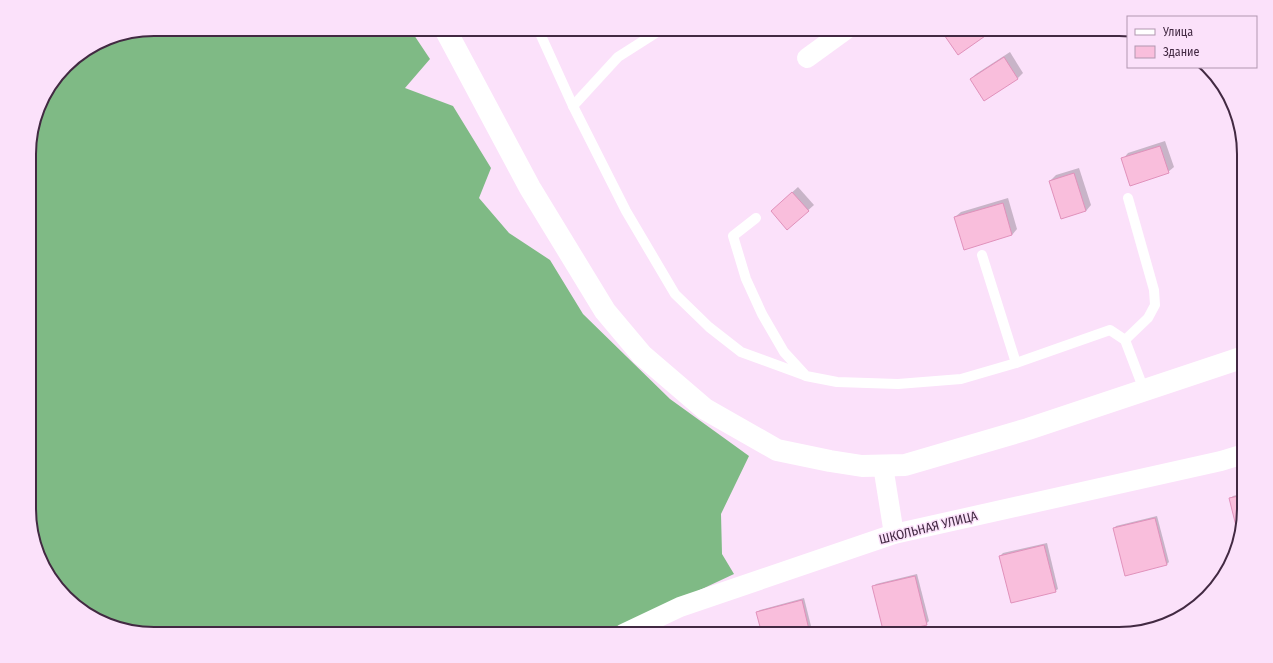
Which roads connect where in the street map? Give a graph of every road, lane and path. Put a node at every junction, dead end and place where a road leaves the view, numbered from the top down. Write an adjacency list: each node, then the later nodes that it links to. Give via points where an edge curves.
1 (449, 36): 16 (street, via 530,188 604,311 642,355 705,409 777,450 862,466)
2 (541, 36): 6 (lane)
3 (651, 36): 6 (lane, via 618,57)
4 (837, 36): 5 (street)
5 (807, 58)
6 (574, 106): 13 (lane, via 626,211 675,294 709,327 741,352)
7 (1128, 198): 10 (lane, via 1154,290 1155,305 1148,318)
8 (756, 218): 13 (lane, via 733,236 746,279 784,352)
9 (982, 255): 12 (lane)
10 (1125, 340): 12 (lane, via 1110,330); 14 (lane)
11 (1237, 360): 14 (street)
12 (1016, 363): 13 (lane, via 961,379 898,384 837,382)
13 (806, 376)
14 (1144, 390): 16 (street, via 1028,429 905,465)
15 (1237, 456): 17 (street, ШКОЛЬНАЯ УЛИЦА)
16 (883, 466): 17 (street)
17 (894, 534): 18 (street, ШКОЛЬНАЯ УЛИЦА, via 680,607)
18 (638, 627)

